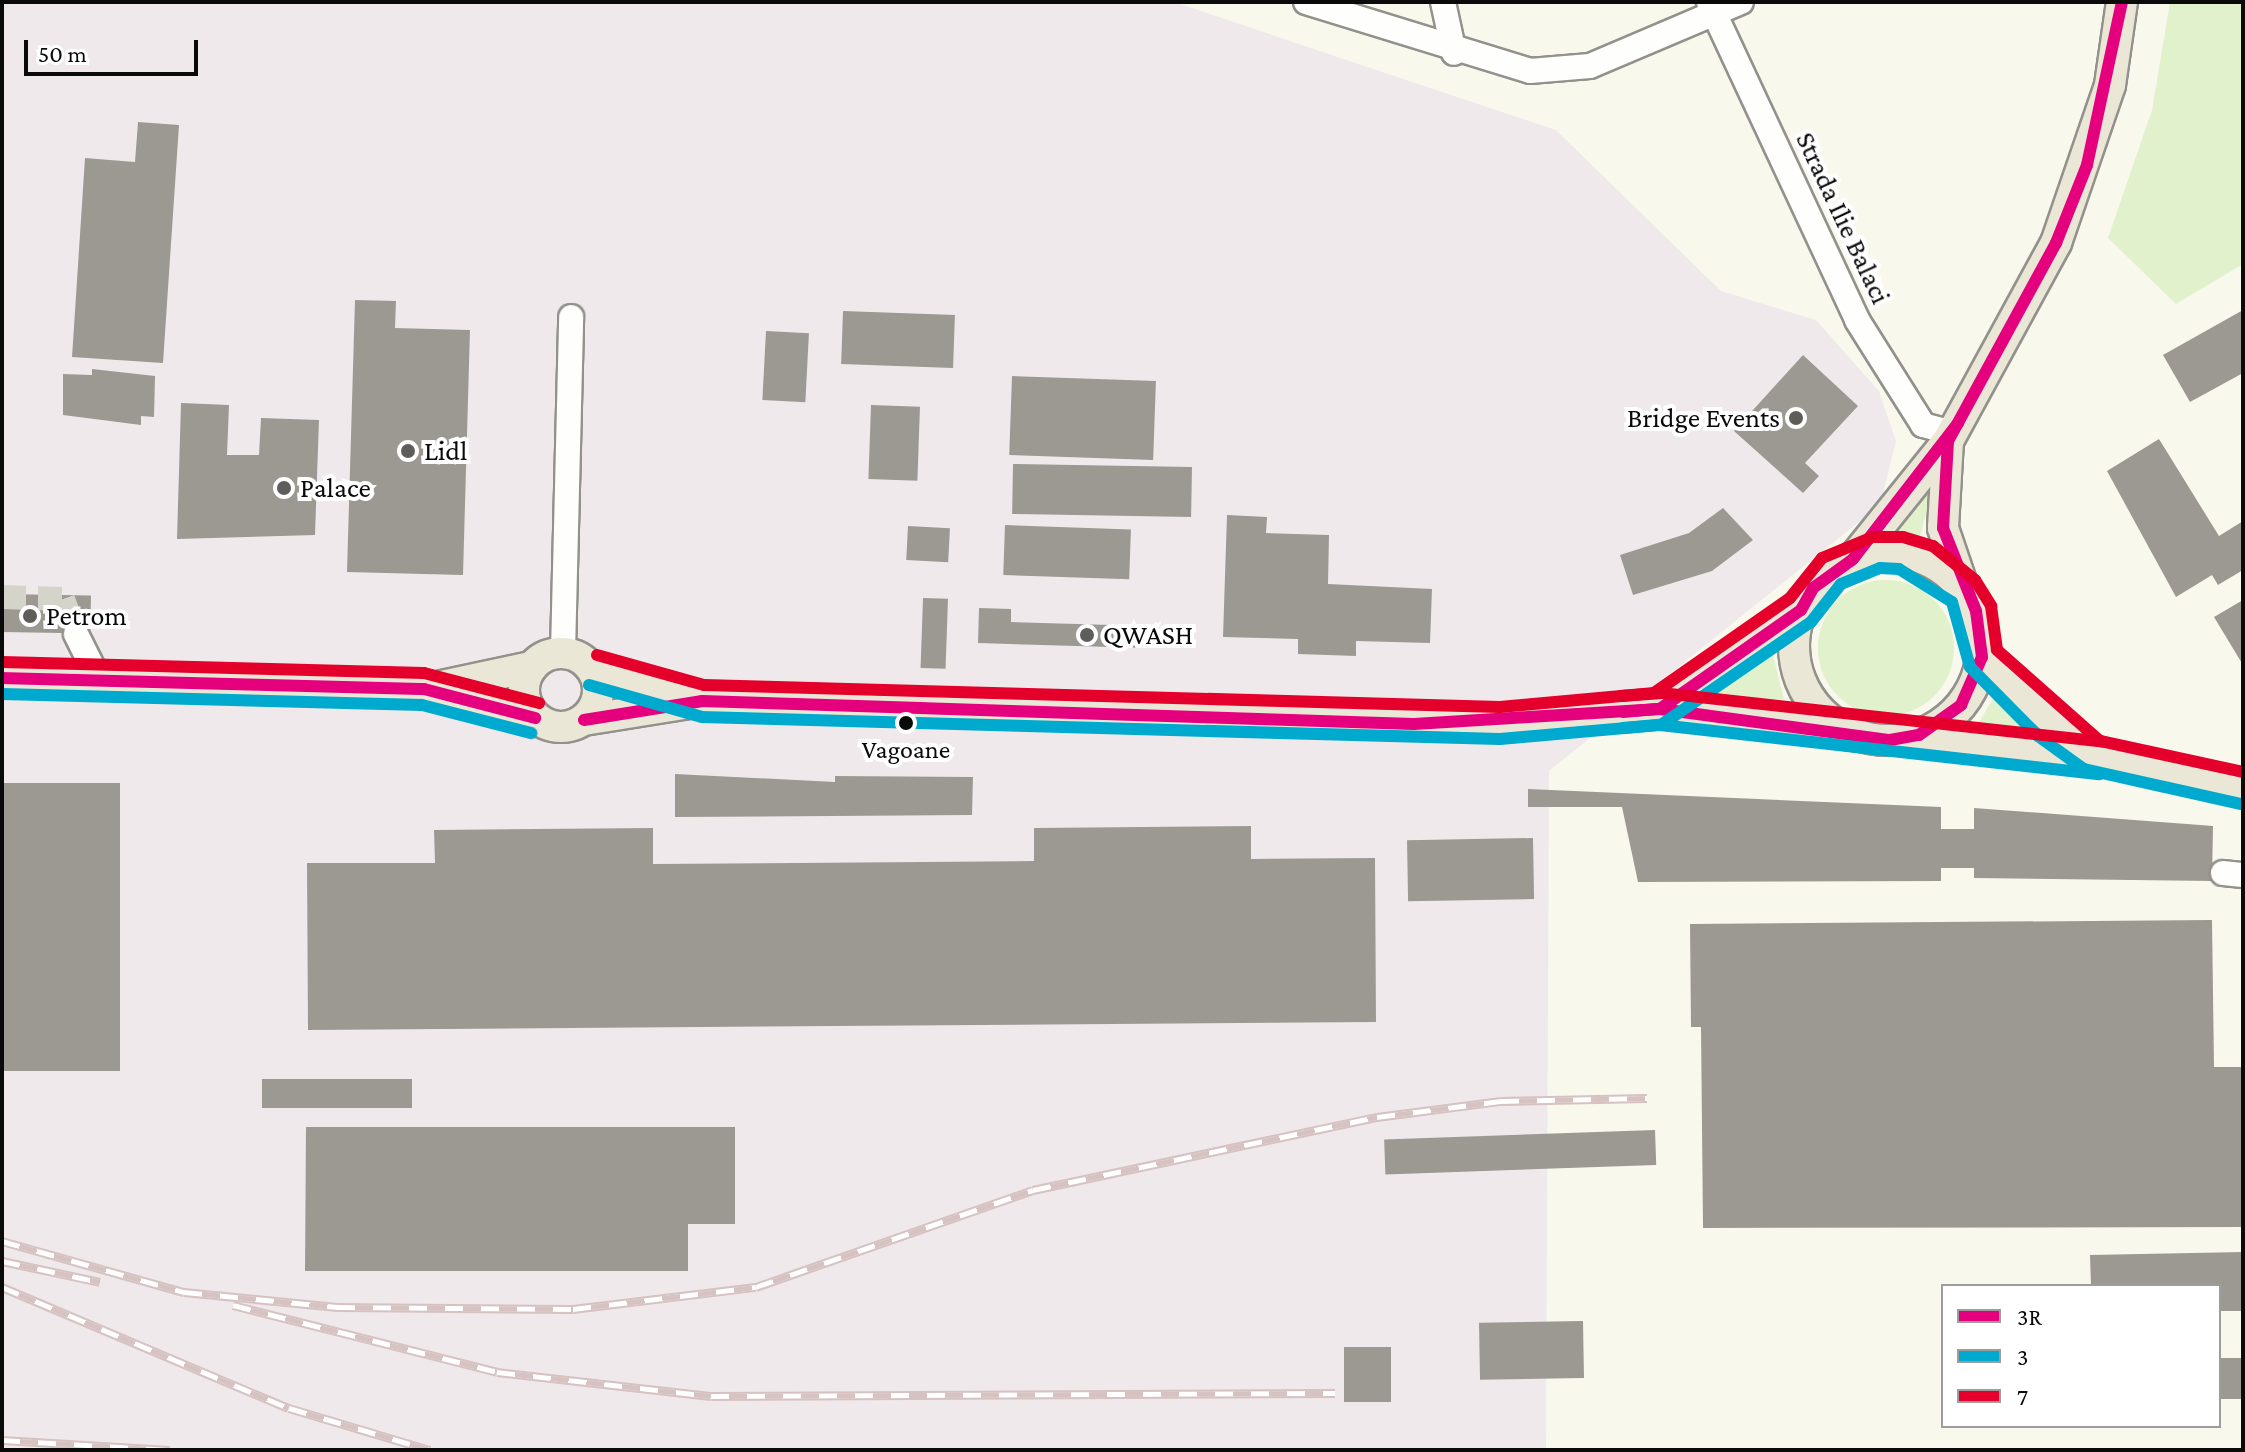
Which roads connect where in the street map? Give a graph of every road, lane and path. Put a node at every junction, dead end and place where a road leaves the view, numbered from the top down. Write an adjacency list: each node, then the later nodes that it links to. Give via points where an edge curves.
1 (1306, 2): 6 (street)
2 (1443, 2): 6 (street)
3 (1741, 2): 5 (street)
4 (2122, 2): 8 (main road, via 2087,165 2056,243)
5 (1711, 8): 6 (street, via 1590,66 1530,71); 8 (street, Strada Ilie Balaci, via 1857,320 1923,425)
6 (1454, 53)
7 (571, 317): 13 (street)
8 (1950, 437): 9 (main road); 10 (main road, via 1943,528)
9 (1853, 559): 10 (main road, via 1902,553 1947,573); 11 (main road, via 1822,579)
10 (1964, 591): 14 (main road, via 1979,623)
11 (1801, 610): 21 (main road); 25 (main road, via 1793,640 1803,686 1832,722)
12 (76, 634): 18 (street)
13 (563, 652): 15 (main road); 16 (main road)
14 (1982, 657): 24 (main road, via 1961,705); 26 (main road, via 2048,724)
15 (531, 667): 19 (main road); 22 (main road, via 523,688)
16 (593, 670): 20 (main road); 23 (main road, via 599,691)
17 (2, 678): 18 (main road)
18 (99, 680): 19 (main road)
19 (424, 689): 22 (main road)
20 (702, 701): 21 (main road, via 1414,724); 23 (main road)
21 (1660, 709): 25 (main road)
22 (535, 718): 23 (main road, via 554,727)
23 (584, 720)
24 (1919, 735): 25 (main road); 26 (main road)
25 (1860, 736)
26 (2093, 756): 27 (main road)
27 (2243, 788)

